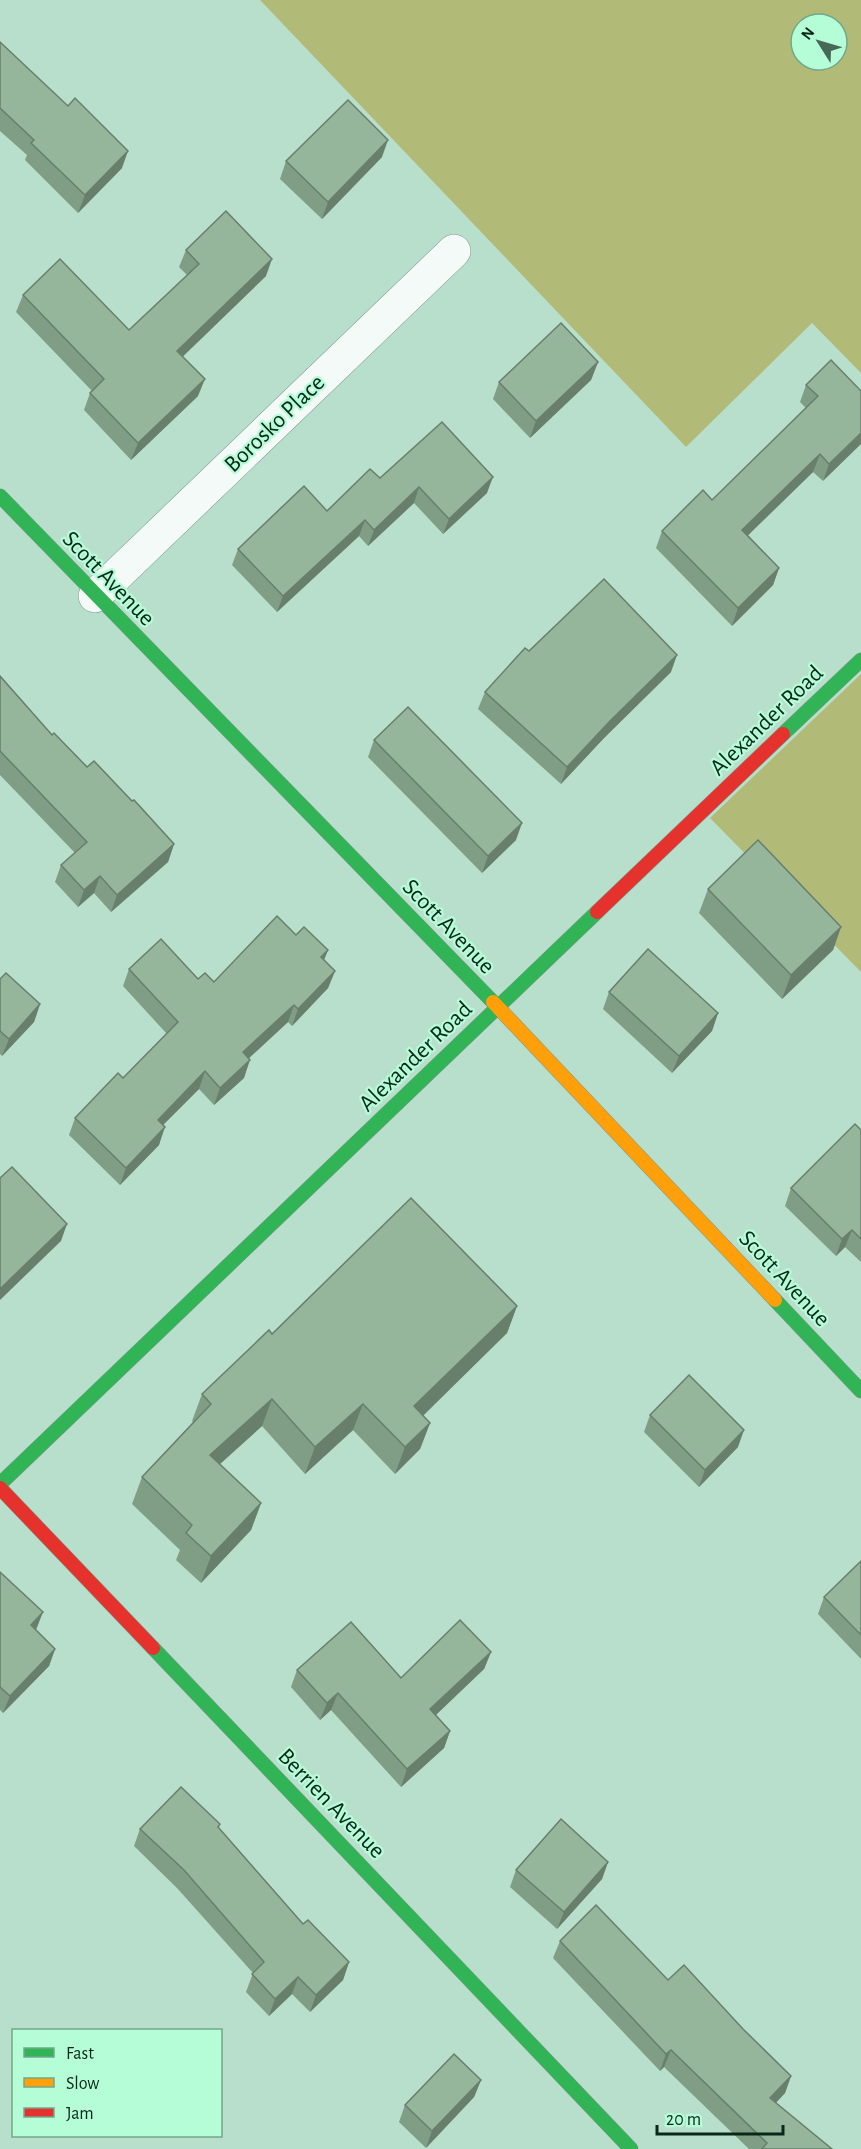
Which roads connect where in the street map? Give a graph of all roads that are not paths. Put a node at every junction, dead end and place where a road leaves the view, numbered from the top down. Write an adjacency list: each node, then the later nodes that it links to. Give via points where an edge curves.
1 (454, 251): 3 (street, Borosko Place)
2 (0, 496): 3 (street, Scott Avenue)
3 (95, 596): 5 (street, Scott Avenue)
4 (861, 660): 5 (street, Alexander Road)
5 (498, 1008): 6 (street, Scott Avenue); 7 (street, Alexander Road)
6 (861, 1391)
7 (0, 1486): 8 (street, Berrien Avenue)
8 (632, 2149)

